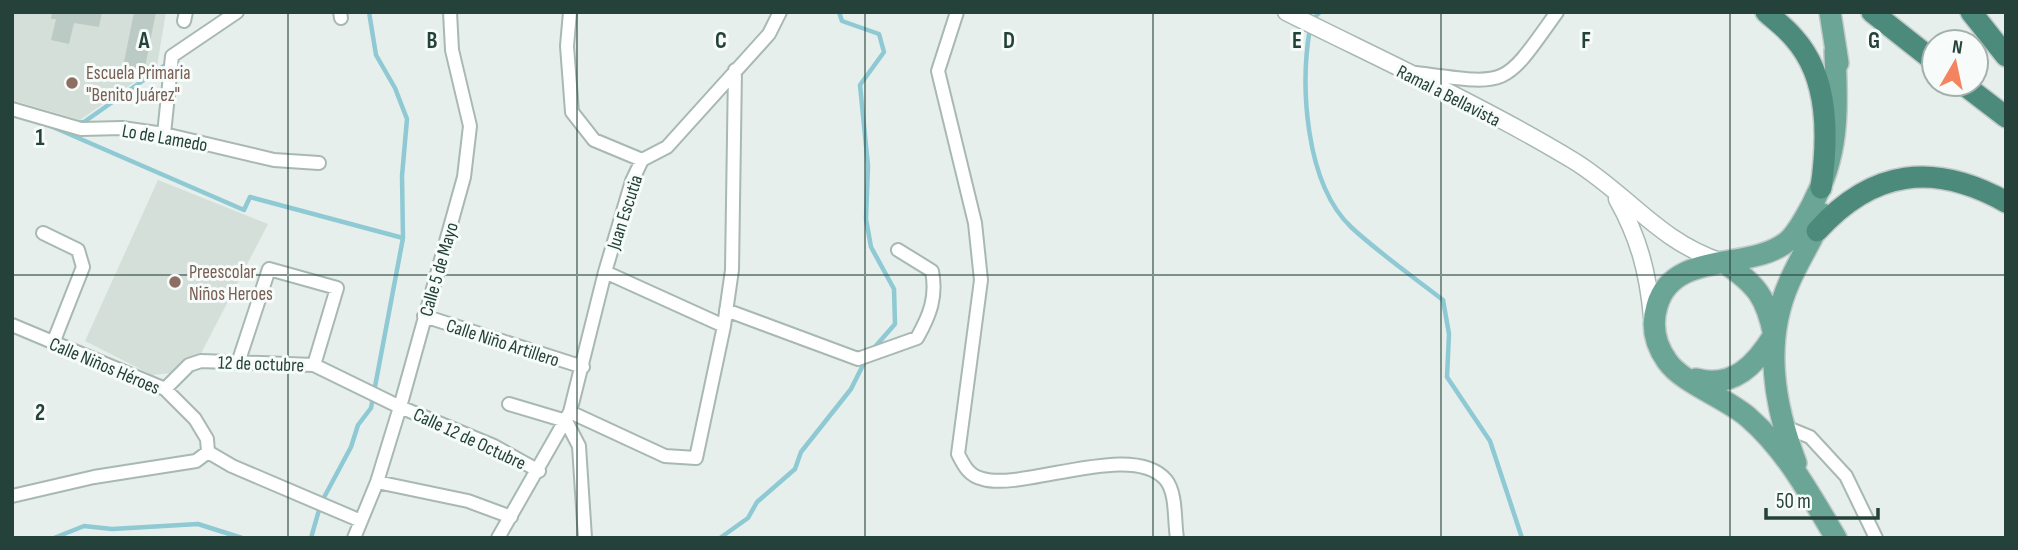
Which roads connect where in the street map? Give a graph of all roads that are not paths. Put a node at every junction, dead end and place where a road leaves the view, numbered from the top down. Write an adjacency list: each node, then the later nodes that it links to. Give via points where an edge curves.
1 (237, 12): 20 (street, via 172,56)
2 (450, 12): 32 (street, Calle 5 de Mayo, via 452,50 470,126 464,177)
3 (570, 12): 21 (street, via 567,46 572,111 594,140)
4 (780, 12): 15 (street, Juan Escutia, via 769,34)
5 (957, 12): 57 (street, via 938,71 975,223 981,280 958,454 965,470 982,479 1003,481 1069,468 1149,469 1165,479 1172,492)
6 (1556, 12): 16 (street, via 1517,68 1502,79 1481,82)
7 (1766, 12): 24 (highway, via 1796,39 1816,78 1826,122)
8 (1830, 12): 13 (main road)
9 (1971, 12): 14 (highway)
10 (1291, 14): 16 (street, Ramal a Bellavista)
11 (1874, 14): 12 (highway)
12 (1920, 50)
13 (1835, 51): 24 (main road, via 1837,127); 26 (main road, via 1845,128 1833,190)
14 (2006, 56)
15 (735, 69): 21 (street, Juan Escutia, via 667,147); 31 (street, via 732,270)
16 (1402, 71): 23 (street, Ramal a Bellavista, via 1539,141)
17 (1981, 98): 19 (highway)
18 (12, 109): 20 (street, Lo de Lamedo, via 81,130 122,128)
19 (2006, 117)
20 (164, 134): 22 (street, Lo de Lamedo, via 274,160)
21 (642, 160): 30 (street, Juan Escutia)
22 (319, 163)
23 (1608, 185): 29 (street, Ramal a Bellavista, via 1676,242); 34 (street, via 1634,229 1646,265)
24 (1821, 188): 29 (main road, via 1789,240 1763,254)
25 (2006, 202): 26 (highway, via 1977,186 1936,176 1900,177 1858,193)
26 (1817, 231): 36 (main road, via 1789,283)
27 (43, 233): 37 (street, via 78,250 83,267)
28 (898, 250): 31 (street, via 932,271 935,287 930,314 917,338 858,359)
29 (1725, 263): 34 (main road, via 1685,272 1668,285 1657,304); 36 (main road, via 1761,293)
30 (606, 272): 35 (street); 40 (street, Juan Escutia)
31 (726, 310): 35 (street)
32 (424, 316): 40 (street, Calle Niño Artillero); 44 (street, Calle 5 de Mayo)
33 (12, 324): 37 (street, Calle Niños Héroes)
34 (1653, 325): 41 (main road, via 1657,346 1669,364)
35 (724, 326): 45 (street, via 696,458 666,456)
36 (1774, 335): 41 (main road, via 1748,370 1728,380); 46 (main road)
37 (53, 343): 42 (street, Calle Niños Héroes)
38 (239, 360): 39 (street, 12 de octubre); 39 (street, via 269,270 337,288); 42 (street, 12 de octubre, via 189,365)
39 (314, 365): 44 (street, 12 de octubre)
40 (583, 367): 45 (street, Juan Escutia)
41 (1686, 377): 50 (main road, via 1750,419)
42 (165, 389): 47 (street, Calle Niños Héroes, via 195,419 207,439)
43 (509, 404): 45 (street)
44 (400, 407): 48 (street, Calle 12 de Octubre, via 494,446); 49 (street, Calle 5 de Mayo)
45 (568, 416): 48 (street, Juan Escutia); 56 (street, via 579,446)
46 (1783, 426): 50 (main road); 59 (street, via 1810,437 1846,476)
47 (208, 452): 51 (street, via 196,461 93,477); 53 (street)
48 (539, 471): 52 (street, Juan Escutia)
49 (377, 482): 52 (street, via 468,501); 53 (street, Calle 5 de Mayo)
50 (1805, 484): 58 (main road)
51 (12, 496)
52 (511, 517): 55 (street, Juan Escutia)
53 (361, 522): 54 (street, Calle 5 de Mayo)
54 (354, 538)
55 (498, 538)
56 (585, 538)
57 (1177, 538)
58 (1836, 538)
59 (1876, 538)

